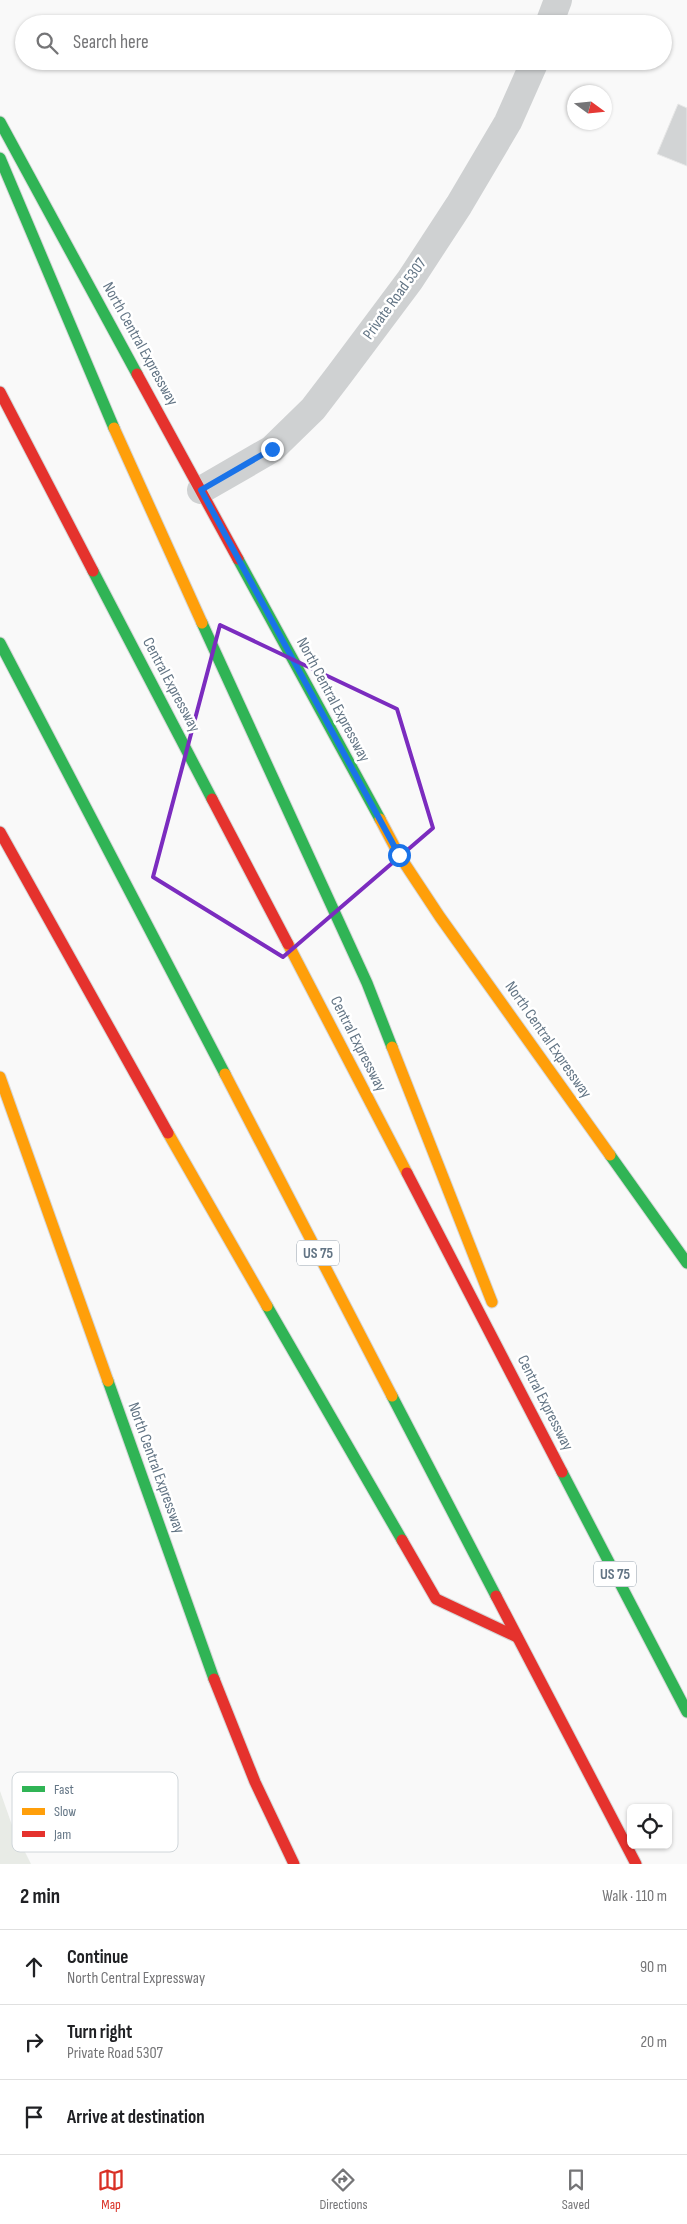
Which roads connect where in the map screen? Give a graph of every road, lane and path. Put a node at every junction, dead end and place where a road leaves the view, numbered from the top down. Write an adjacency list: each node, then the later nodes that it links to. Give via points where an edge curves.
1 (558, 0): 2 (street)
2 (552, 15)
3 (531, 70): 7 (street, Private Road 5307, via 508,122 459,204 410,280 313,409 272,449)
4 (0, 122): 7 (main road, North Central Expressway)
5 (0, 158): 12 (main road, via 121,446 367,983)
6 (0, 392): 14 (main road, Central Expressway / US 75)
7 (201, 490): 11 (main road, North Central Expressway, via 399,855)
8 (0, 643): 15 (main road, US 75)
9 (0, 832): 15 (main road, via 131,1069 436,1600)
10 (0, 1077): 17 (main road, North Central Expressway, via 230,1720)
11 (687, 1263)
12 (497, 1316)
13 (504, 1334): 14 (main road)
14 (544, 1436): 16 (main road, Central Expressway / US 75)
15 (517, 1637): 18 (main road, US 75)
16 (687, 1712)
17 (294, 1864)
18 (636, 1864)

